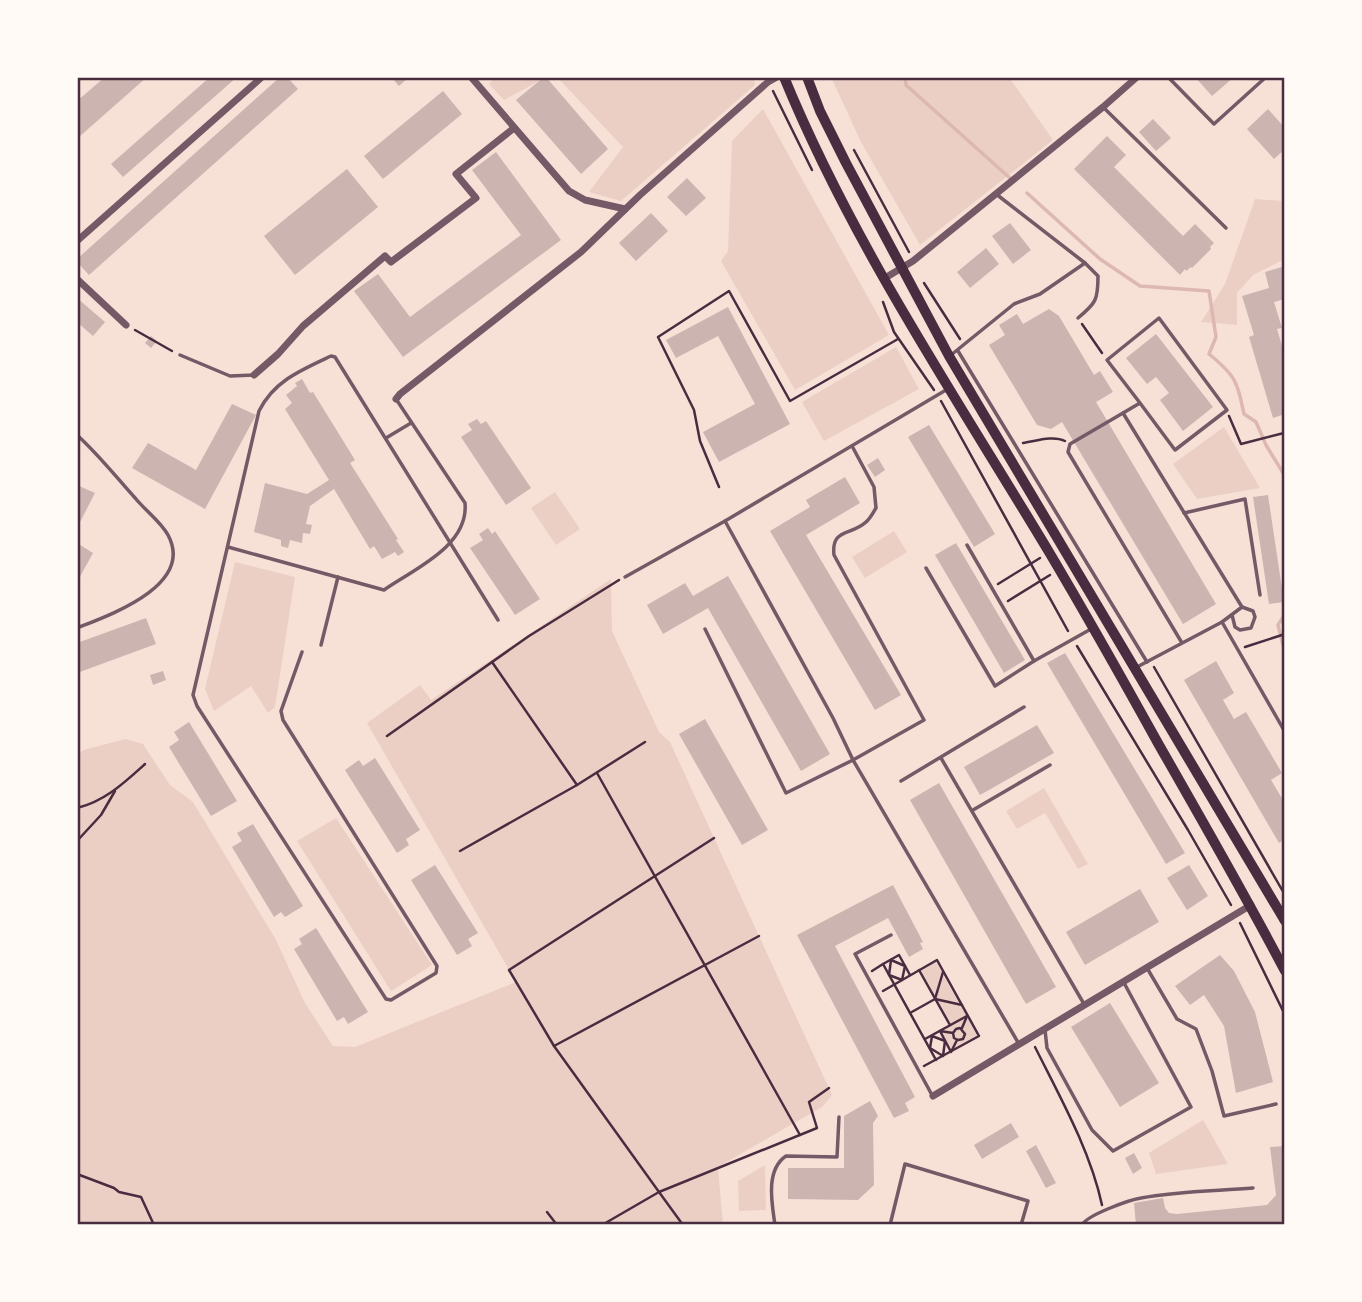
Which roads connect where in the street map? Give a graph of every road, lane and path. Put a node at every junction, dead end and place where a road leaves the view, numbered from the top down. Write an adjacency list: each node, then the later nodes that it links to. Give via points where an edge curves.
1 (262, 77): 16 (street)
2 (471, 77): 11 (street)
3 (777, 77): 9 (street)
4 (784, 77): 19 (main road, via 829,175)
5 (807, 77): 18 (main road)
6 (1137, 77): 10 (street)
7 (1168, 77): 8 (lane, via 1214,124)
8 (1266, 77)
9 (768, 82): 12 (path); 14 (street)
10 (1103, 107): 13 (street); 15 (lane)
11 (514, 128): 14 (street, via 569,191 585,200); 28 (street, via 456,174 476,198 391,262 385,256)
12 (812, 170)
13 (996, 194): 17 (lane); 18 (street)
14 (625, 209): 31 (street, via 581,252)
15 (1226, 228)
16 (77, 241)
17 (1085, 263): 22 (lane, via 1098,276 1098,295 1094,305); 25 (lane, via 1040,295 1014,304)
18 (901, 269): 19 (street); 25 (main road)
19 (885, 278): 29 (main road)
20 (77, 279): 23 (street)
21 (883, 303): 24 (path)
22 (1078, 318): 27 (path)
23 (127, 325): 26 (path)
24 (898, 339): 30 (path); 42 (path, via 790,401 729,291 658,337 694,410 700,441)
25 (953, 353): 71 (lane); 72 (main road)
26 (180, 355): 28 (lane, via 230,376)
27 (1107, 360): 32 (lane); 33 (lane, via 1159,318)
28 (254, 375)
29 (948, 389): 30 (lane); 61 (main road)
30 (936, 394): 41 (lane); 48 (path)
31 (396, 399): 35 (lane)
32 (1140, 403): 33 (lane, via 1175,450); 34 (lane)
33 (1227, 410): 37 (path, via 1241,444 1284,433)
34 (1123, 413): 40 (lane); 43 (lane)
35 (411, 423): 38 (lane); 45 (lane, via 465,503 466,515)
36 (77, 435): 60 (lane, via 169,536 173,555 167,576 138,601)
37 (1285, 437)
38 (386, 438): 45 (lane); 47 (lane, via 335,357 291,375 267,396 259,411)
39 (1022, 444): 40 (path, via 1059,438)
40 (1070, 444): 65 (lane, via 1068,452)
41 (852, 446): 44 (lane); 78 (lane, via 874,487 876,508 865,523 838,536 832,545 834,555 924,720)
42 (719, 486)
43 (1184, 513): 54 (lane, via 1245,499); 56 (lane)
44 (725, 521): 51 (lane); 78 (lane)
45 (451, 543): 50 (lane, via 384,590); 58 (lane)
46 (967, 545): 53 (lane)
47 (228, 547): 50 (lane); 68 (lane, via 193,695 386,999 391,1000 436,973 437,966 283,720 281,710)
48 (1031, 564): 52 (path); 53 (path)
49 (926, 568): 69 (lane, via 995,686)
50 (338, 577): 66 (lane)
51 (625, 577): 70 (path)
52 (1041, 581): 55 (path); 64 (path)
53 (992, 587): 55 (lane)
54 (1259, 595)
55 (1002, 604): 69 (lane)
56 (1242, 607): 57 (lane); 57 (lane, via 1253,611 1251,628 1240,630)
57 (1232, 615): 59 (lane)
58 (498, 620)
59 (1222, 622): 65 (lane); 67 (lane)
60 (77, 628)
61 (1093, 628): 64 (lane); 91 (main road)
62 (705, 629): 78 (lane, via 786,793)
63 (1285, 634): 67 (path)
64 (1072, 639): 69 (lane); 92 (path)
65 (1182, 643): 71 (lane)
66 (321, 645)
67 (1238, 650): 74 (lane)
68 (302, 652)
69 (1034, 661)
70 (492, 662): 75 (path); 83 (path)
71 (1147, 662): 72 (lane)
72 (1136, 668): 93 (main road)
73 (1024, 707): 77 (lane)
74 (1285, 732)
75 (387, 736)
76 (645, 742): 81 (path)
77 (941, 758): 82 (lane); 86 (lane)
78 (853, 760): 129 (lane)
79 (145, 764): 84 (path)
80 (1050, 765): 86 (lane)
81 (597, 773): 83 (path); 90 (path)
82 (901, 781)
83 (577, 785): 89 (path)
84 (116, 789): 85 (path, via 96,803); 88 (path, via 102,816)
85 (77, 808)
86 (973, 810): 112 (lane)
87 (714, 838): 90 (path)
88 (77, 841)
89 (460, 851)
90 (654, 875): 98 (path); 130 (path, via 509,970)
91 (1251, 905): 92 (street); 102 (main road)
92 (1236, 915): 100 (street); 115 (path)
93 (1285, 921)
94 (891, 935): 104 (lane, via 855,954)
95 (759, 936): 98 (path)
96 (891, 960): 97 (path); 99 (path); 99 (path, via 899,955); 105 (path)
97 (883, 964): 104 (path); 105 (path)
98 (705, 965): 130 (path); 140 (path)
99 (905, 966): 106 (path); 107 (path)
100 (1147, 968): 108 (street); 138 (lane, via 1177,1019 1196,1029 1224,1116)
101 (919, 970): 103 (path, via 937,960); 106 (path); 111 (path)
102 (1285, 971)
103 (943, 972): 111 (path); 113 (path)
104 (866, 974): 110 (lane)
105 (889, 975): 107 (path); 109 (path)
106 (910, 975): 107 (path)
107 (902, 980): 109 (path)
108 (1123, 981): 112 (street); 119 (lane, via 1191,1107 1113,1151 1092,1130 1048,1048)
109 (894, 984): 110 (path); 114 (path)
110 (877, 994): 135 (lane)
111 (935, 999): 113 (path); 114 (path); 117 (path)
112 (1084, 1004): 119 (street)
113 (962, 1005): 116 (path)
114 (910, 1013): 126 (path)
115 (1285, 1015)
116 (967, 1016): 117 (path); 118 (path); 124 (path)
117 (950, 1026): 120 (path)
118 (962, 1028): 121 (path); 122 (path)
119 (1044, 1028): 125 (street)
120 (940, 1031): 121 (path); 123 (path); 128 (path)
121 (953, 1033): 127 (path)
122 (965, 1034): 124 (path); 127 (path)
123 (932, 1036): 126 (path); 128 (path); 131 (path)
124 (979, 1036): 132 (path)
125 (1030, 1036): 129 (street); 144 (path, via 1068,1112)
126 (925, 1040): 131 (path)
127 (957, 1040): 132 (path)
128 (945, 1041): 132 (path); 133 (path)
129 (1018, 1044): 137 (street)
130 (554, 1046): 143 (path)
131 (930, 1048): 133 (path); 134 (path)
132 (951, 1052): 133 (path)
133 (943, 1055): 134 (path)
134 (936, 1060): 135 (path)
135 (918, 1070): 137 (lane)
136 (829, 1088): 140 (path, via 809,1102 817,1128)
137 (933, 1096)
138 (1276, 1104)
139 (839, 1116): 150 (lane, via 837,1157 786,1156 779,1161 773,1172)
140 (800, 1135): 143 (path)
141 (77, 1174): 146 (path, via 141,1197)
142 (1252, 1188): 144 (lane, via 1140,1198)
143 (659, 1192): 148 (path); 149 (path)
144 (1104, 1211): 153 (lane)
145 (547, 1212): 147 (path)
146 (154, 1225)
147 (557, 1225)
148 (602, 1225)
149 (683, 1225)
150 (775, 1225)
151 (891, 1225): 152 (lane, via 905,1164 1028,1201)
152 (1021, 1225)
153 (1082, 1225)

